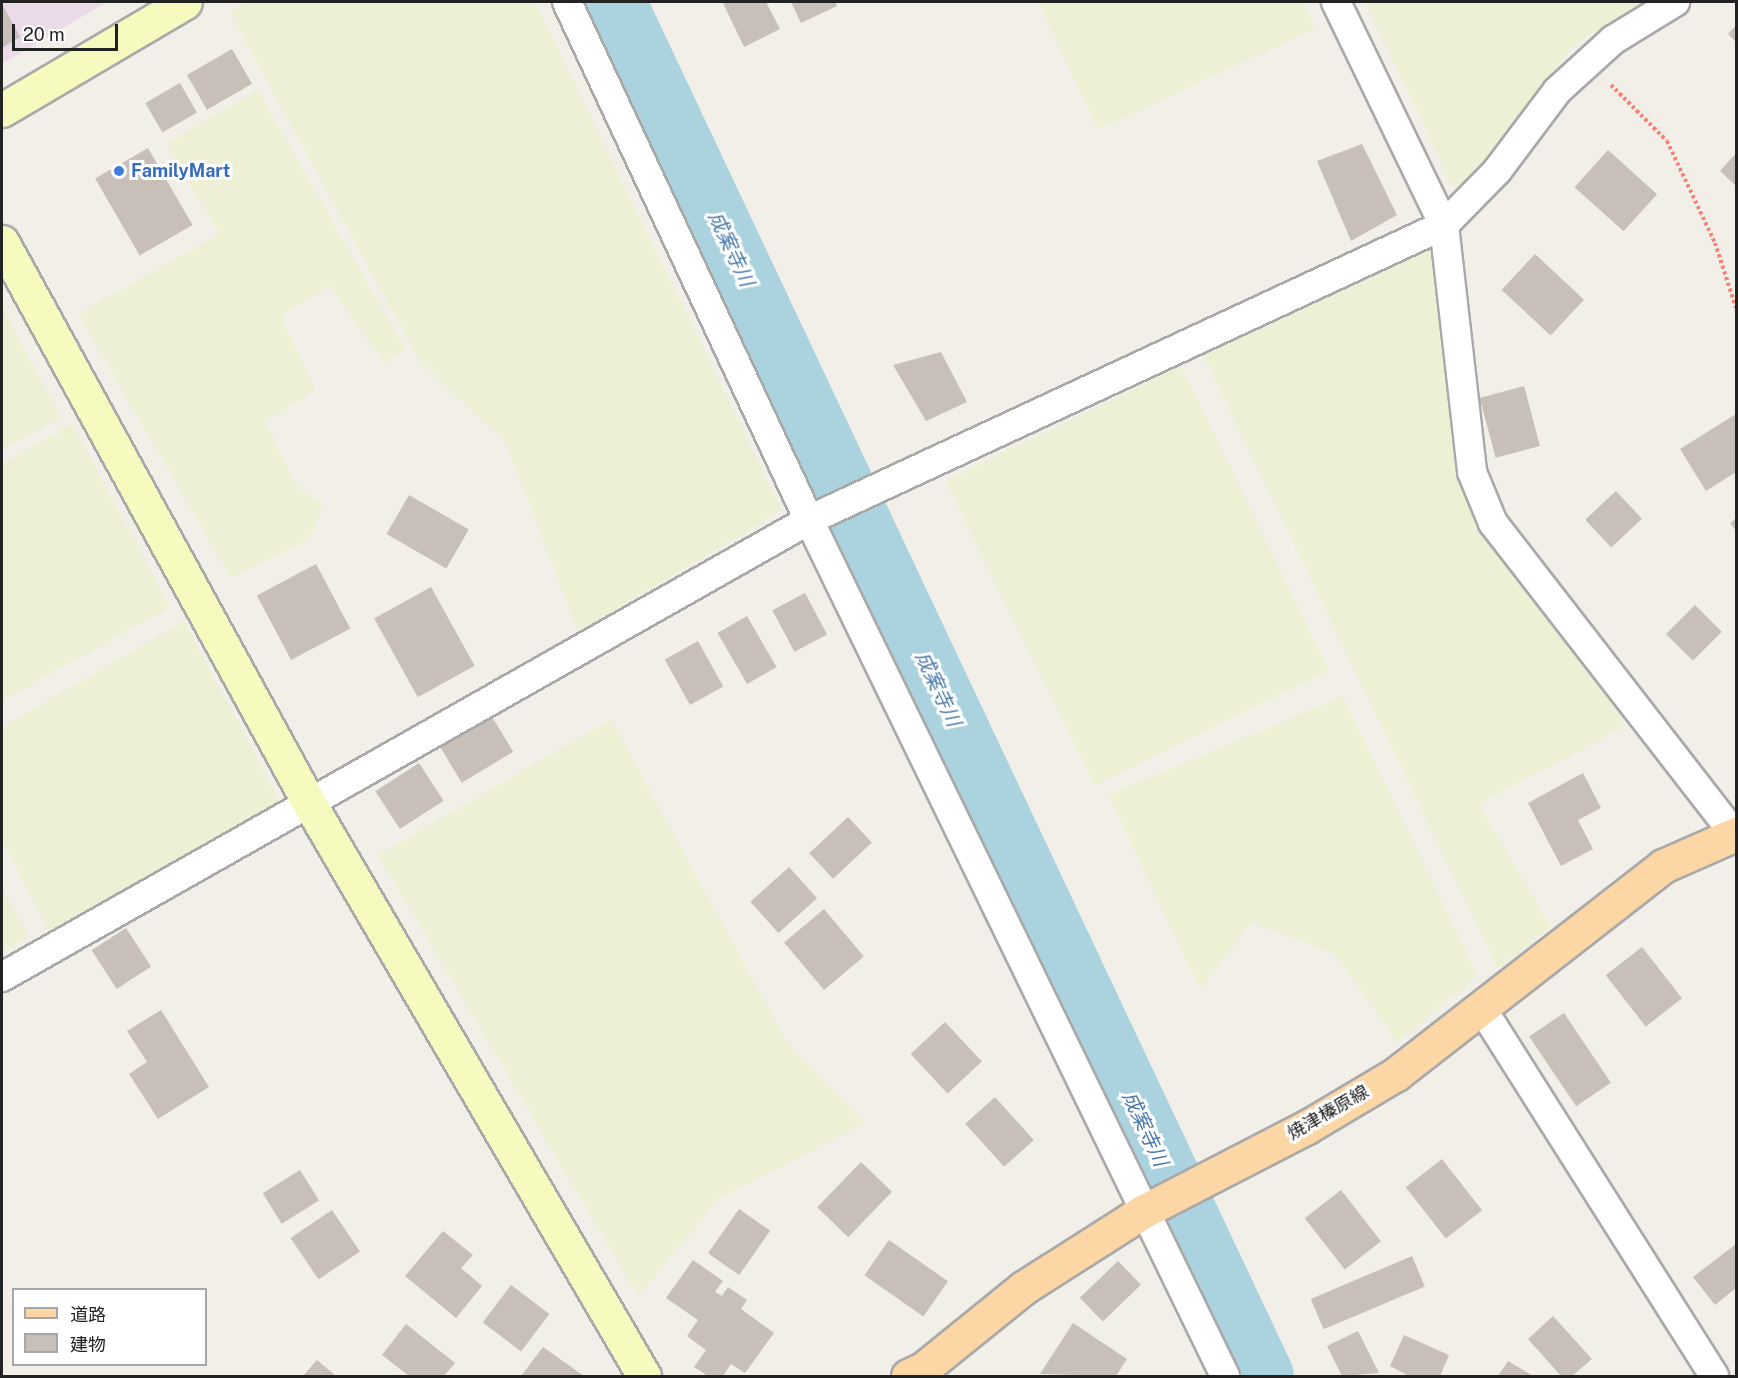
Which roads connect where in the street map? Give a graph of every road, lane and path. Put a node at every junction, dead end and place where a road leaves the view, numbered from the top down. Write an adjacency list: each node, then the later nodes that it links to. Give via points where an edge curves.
1 (185, 2): 6 (street)
2 (567, 2): 10 (street)
3 (1336, 2): 7 (street)
4 (1675, 2): 5 (street, via 1614,40)
5 (1588, 63): 7 (street, via 1557,91 1497,171); 9 (path, via 1667,141 1715,243)
6 (2, 110)
7 (1444, 225): 10 (street); 12 (street, via 1472,472 1492,523)
8 (2, 243): 11 (street)
9 (1737, 308)
10 (817, 517): 11 (street); 15 (street)
11 (309, 801): 13 (street); 16 (street)
12 (1736, 835): 14 (main road, 焼津榛原線, via 1663,866)
13 (2, 977)
14 (1481, 1007): 15 (main road, 焼津榛原線, via 1396,1074 1223,1172); 19 (street)
15 (1148, 1208): 17 (main road, 焼津榛原線, via 1023,1288); 18 (street)
16 (644, 1377)
17 (908, 1377)
18 (1225, 1377)
19 (1714, 1377)

